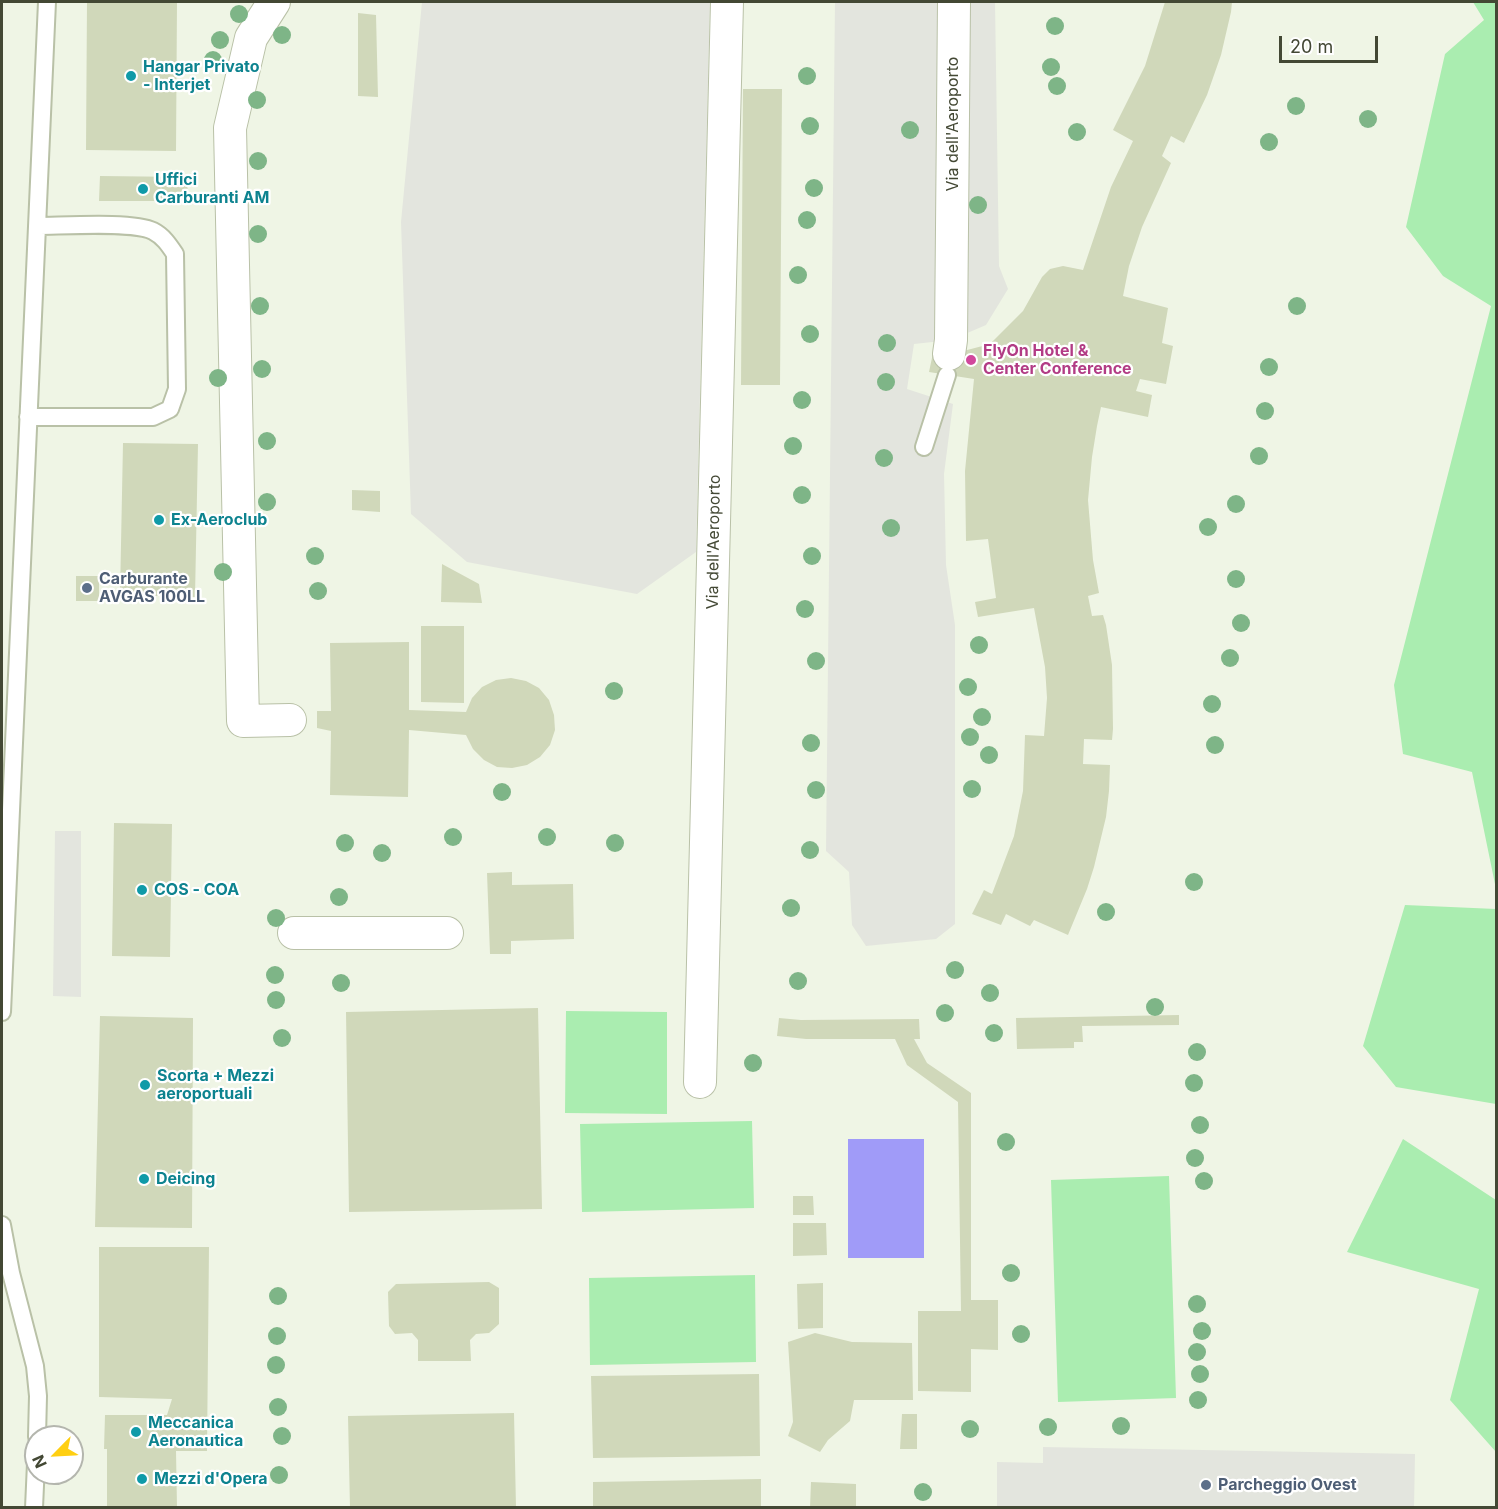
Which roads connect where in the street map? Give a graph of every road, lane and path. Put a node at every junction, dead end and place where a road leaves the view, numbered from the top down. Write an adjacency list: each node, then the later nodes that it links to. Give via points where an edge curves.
1 (47, 2): 5 (lane)
2 (274, 2): 9 (street, via 251,38 230,128 238,527 243,721)
3 (727, 2): 13 (street, Via dell'Aeroporto)
4 (954, 2): 6 (street, Via dell'Aeroporto)
5 (37, 226): 7 (lane); 7 (lane, via 133,226 153,230 168,242 175,254 177,388 170,409 153,417)
6 (948, 364): 8 (lane)
7 (28, 417): 12 (lane)
8 (924, 447)
9 (290, 720)
10 (294, 933): 11 (street)
11 (447, 933)
12 (2, 1012)
13 (700, 1082)
14 (2, 1225): 15 (lane, via 34,1366)
15 (37, 1425)
16 (35, 1485): 17 (lane)
17 (34, 1508)

